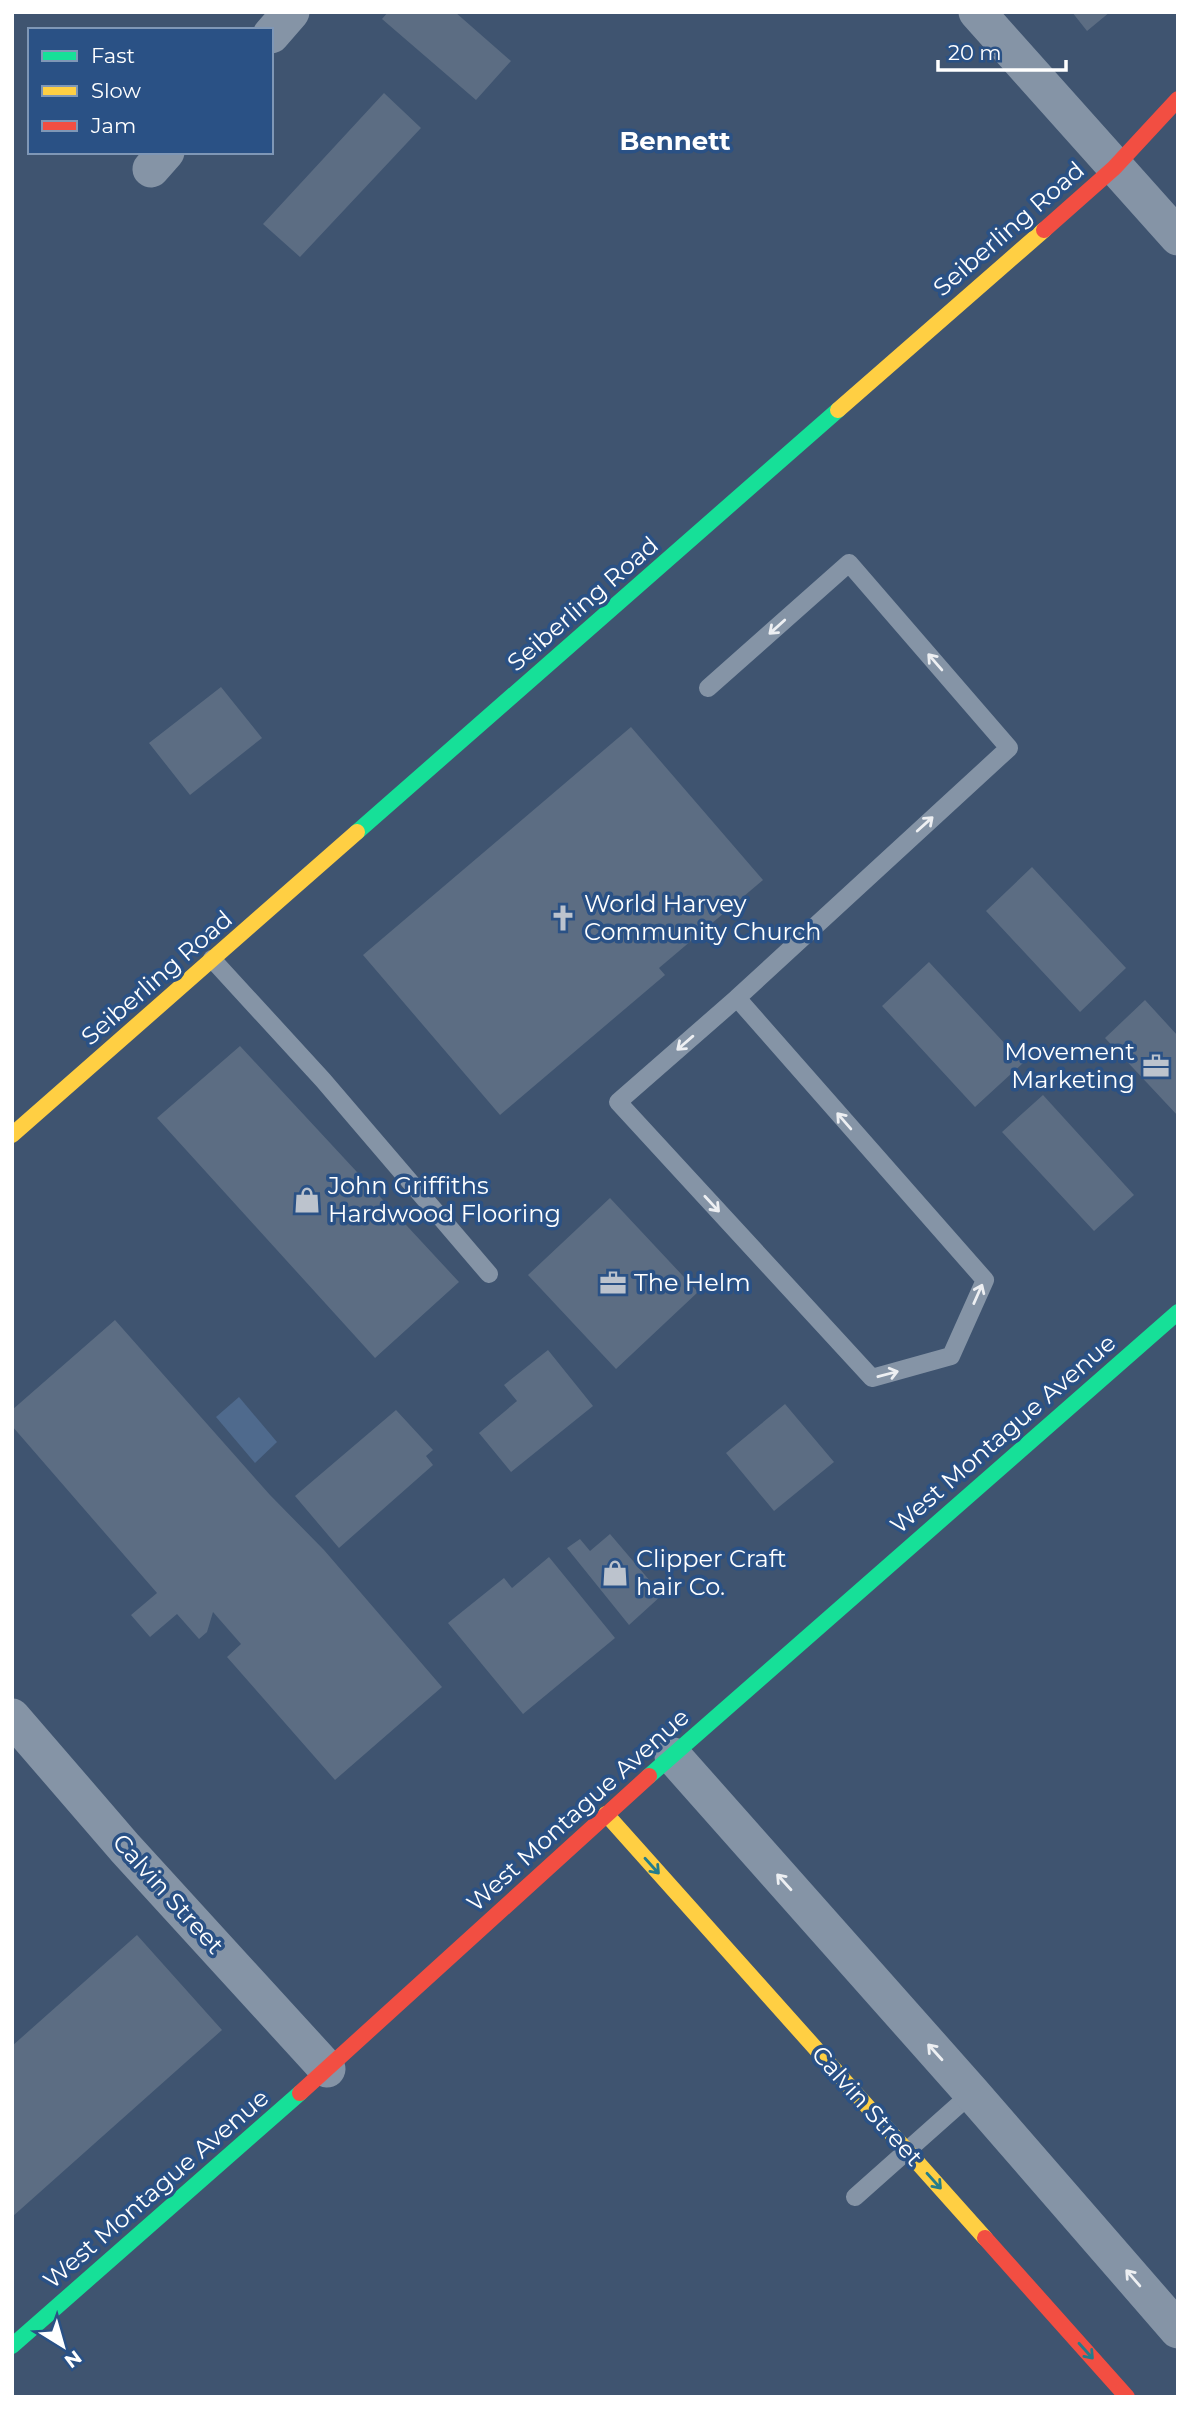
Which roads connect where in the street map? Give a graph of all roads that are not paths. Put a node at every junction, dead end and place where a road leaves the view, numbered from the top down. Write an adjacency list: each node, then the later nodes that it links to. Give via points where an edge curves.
1 (291, 12): 3 (street)
2 (977, 12): 5 (street)
3 (273, 33)
4 (1178, 99): 5 (street, Seiberling Road)
5 (1114, 168): 6 (street); 8 (street, Seiberling Road)
6 (1178, 237)
7 (709, 688): 9 (lane, one-way to 7, via 1009,748 849,563)
8 (212, 960): 10 (street, Seiberling Road); 11 (lane, via 323,1080)
9 (737, 998): 9 (lane, one-way to 9, via 618,1102 872,1378 951,1356 985,1280)
10 (12, 1135)
11 (489, 1274)
12 (1178, 1312): 14 (street, West Montague Avenue)
13 (12, 1717): 16 (street, Calvin Street)
14 (673, 1756): 15 (street, West Montague Avenue); 17 (street, one-way to 14)
15 (607, 1815): 16 (street, West Montague Avenue); 18 (street, Calvin Street, one-way to 18)
16 (327, 2069): 21 (street, West Montague Avenue)
17 (972, 2093): 18 (lane); 20 (street, one-way to 17)
18 (908, 2151): 19 (lane); 22 (street, Calvin Street, one-way to 22)
19 (855, 2197)
20 (1178, 2330)
21 (12, 2346)
22 (1127, 2397)

